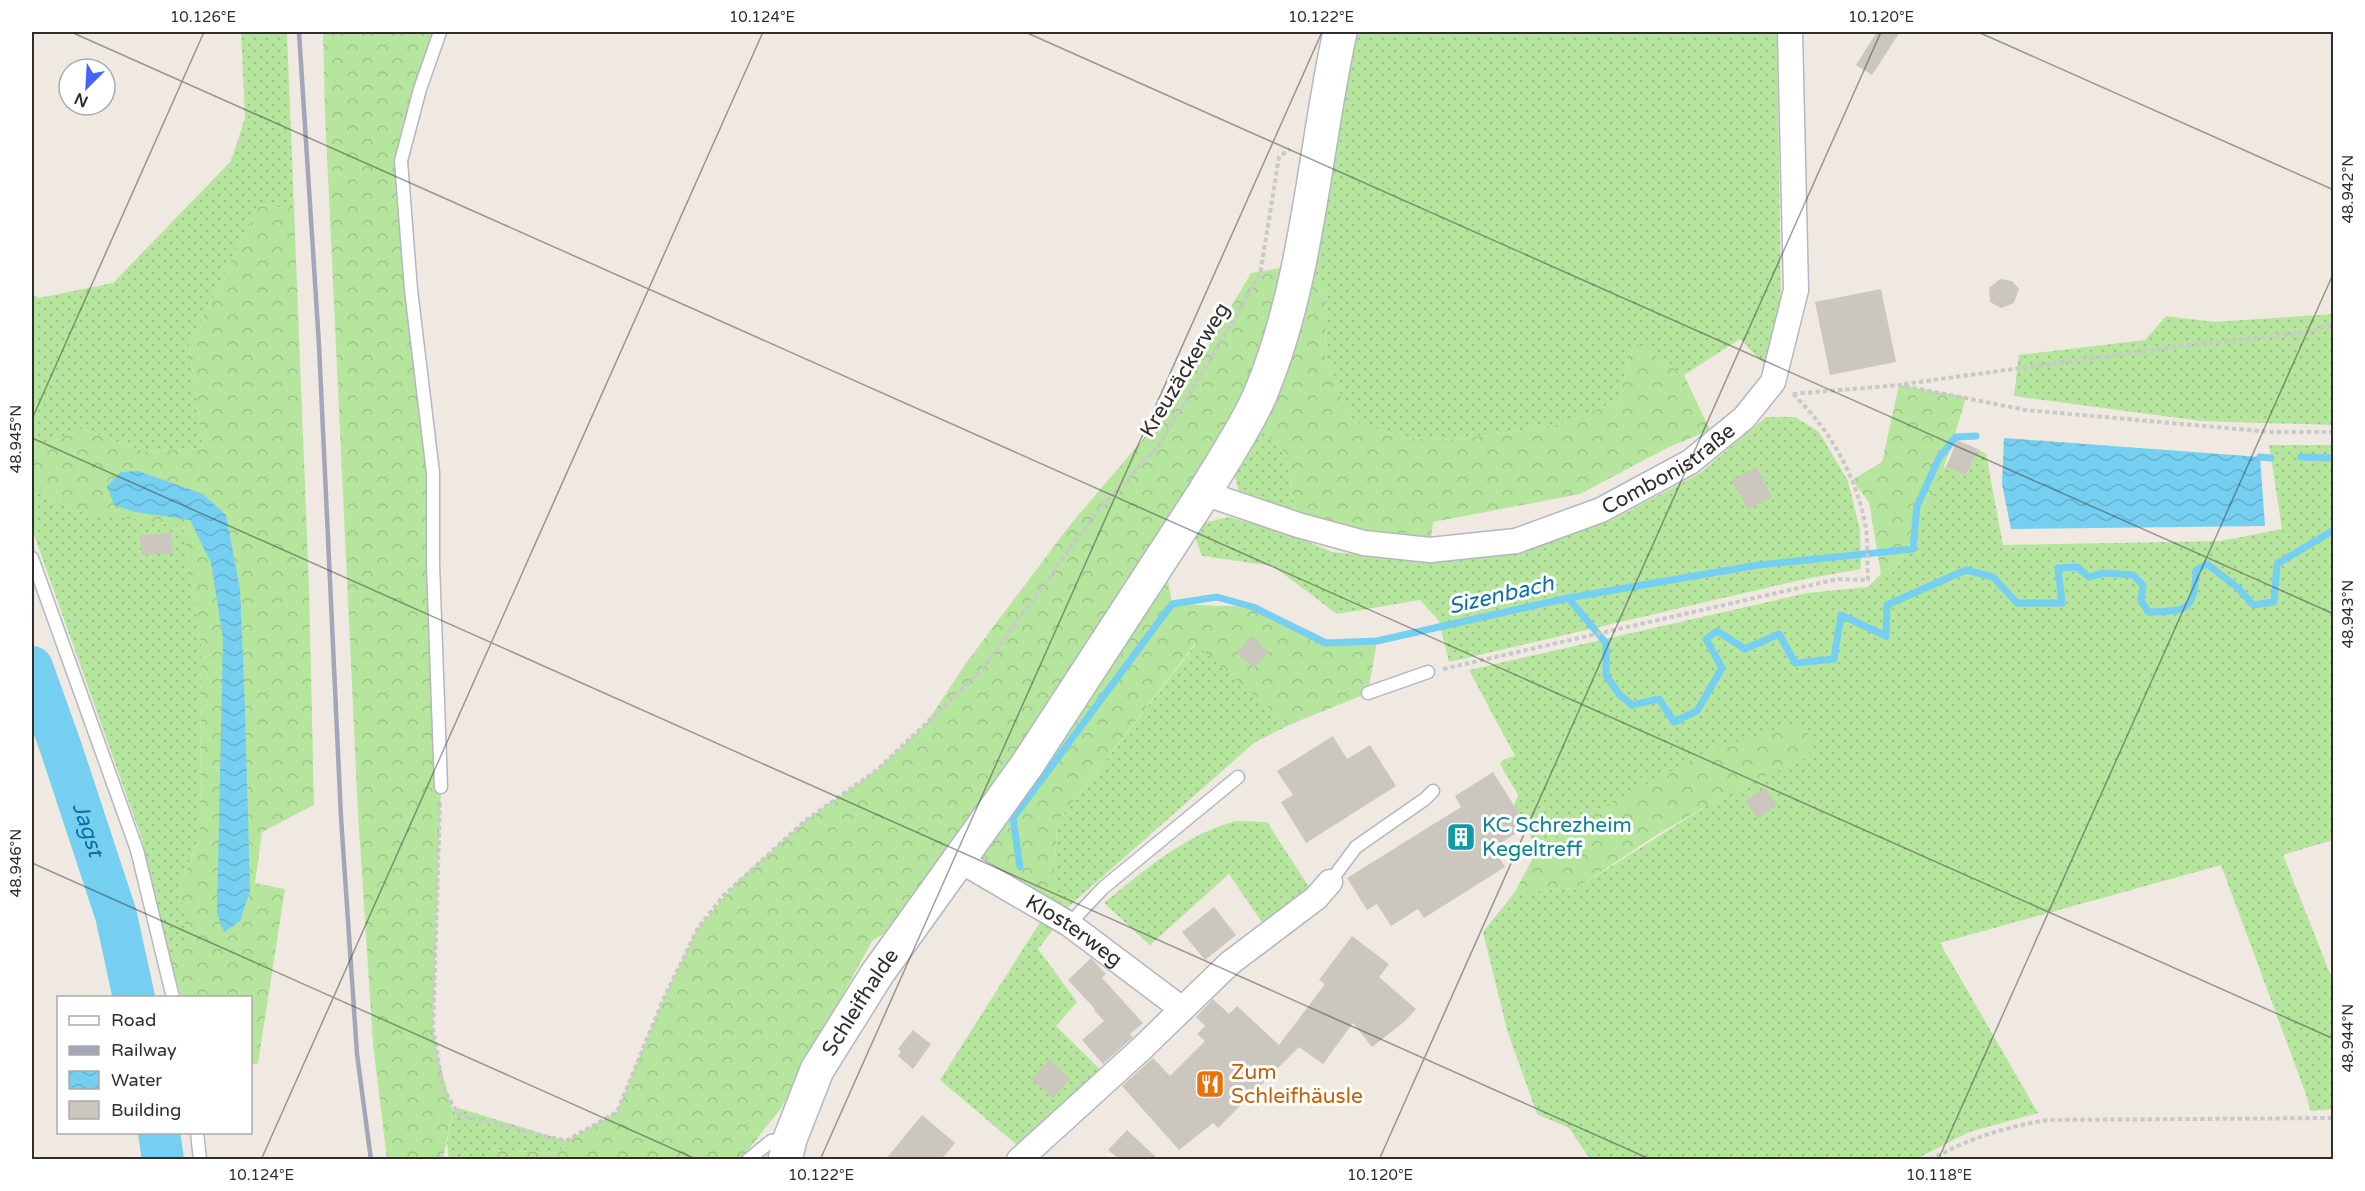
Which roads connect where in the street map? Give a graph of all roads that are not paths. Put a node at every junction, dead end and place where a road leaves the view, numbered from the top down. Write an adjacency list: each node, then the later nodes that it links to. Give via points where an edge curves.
1 (440, 32): 9 (lane, via 401,161 411,290 433,473)
2 (1340, 32): 4 (main road, Schleifhalde, via 1289,308 1260,395)
3 (1790, 32): 4 (street, Combonistraße, via 1796,290 1783,388 1690,462 1601,510 1516,541 1430,550 1364,543)
4 (1204, 493): 11 (main road, Schleifhalde, via 1027,765)
5 (32, 558): 14 (lane, via 137,850)
6 (1428, 672): 7 (lane)
7 (1368, 693)
8 (1239, 777): 13 (lane, via 1103,888)
9 (441, 787)
10 (1433, 791): 12 (lane, via 1356,848)
11 (960, 860): 13 (street, Klosterweg); 17 (main road, Schleifhalde, via 877,974 817,1070)
12 (1330, 882): 15 (street, via 1316,898 1230,963)
13 (1069, 924): 15 (street, Klosterweg)
14 (173, 996)
15 (1182, 1009): 20 (street)
16 (197, 1134): 18 (lane)
17 (787, 1149): 19 (lane, via 771,1141)
18 (200, 1160)
19 (748, 1160)
20 (1019, 1160)

